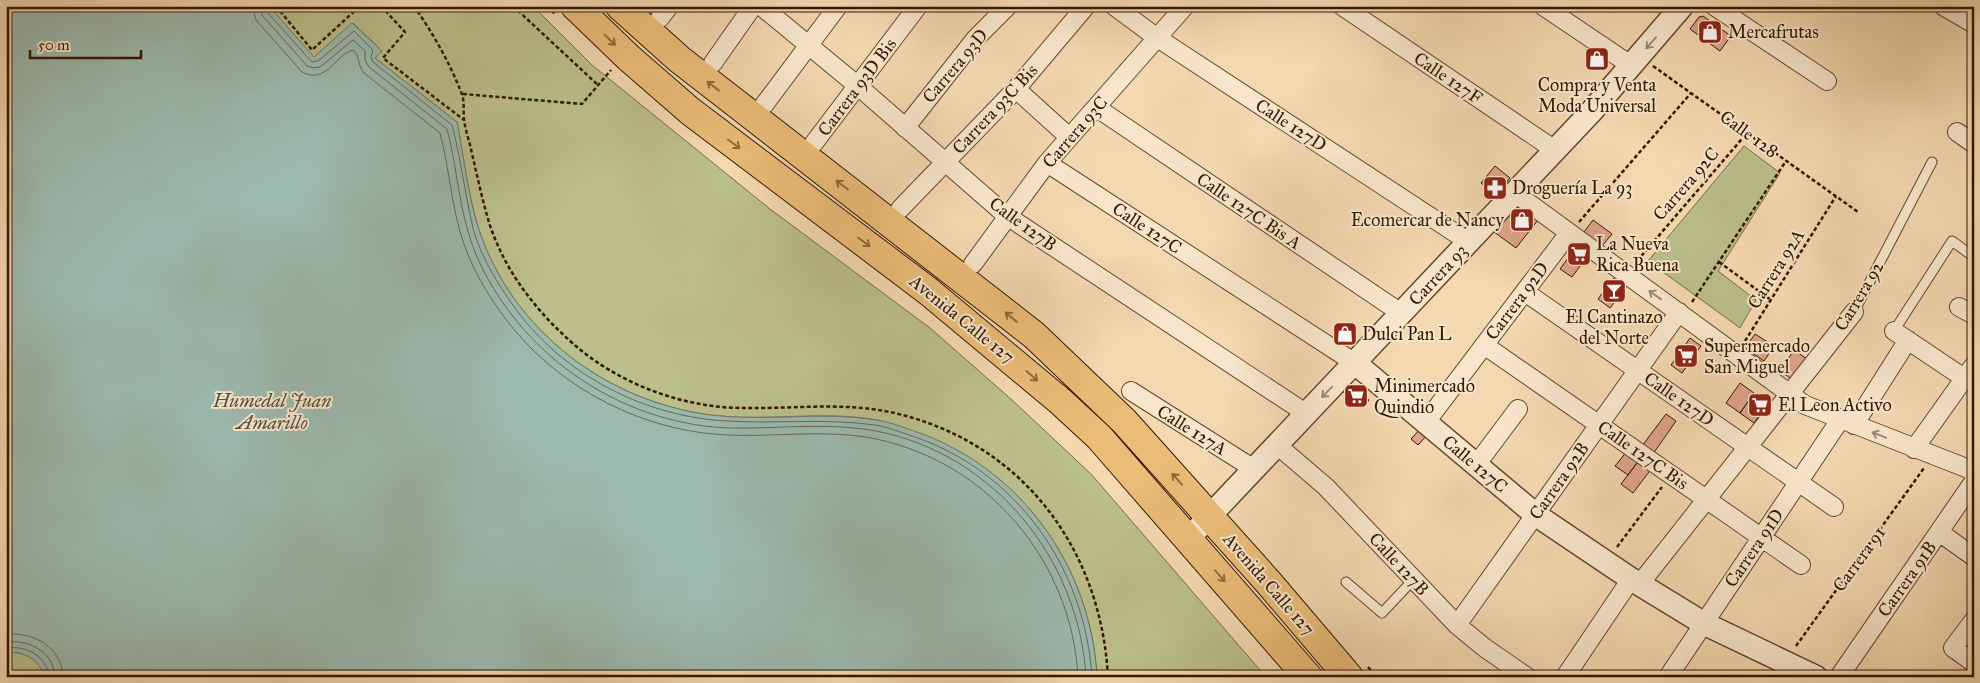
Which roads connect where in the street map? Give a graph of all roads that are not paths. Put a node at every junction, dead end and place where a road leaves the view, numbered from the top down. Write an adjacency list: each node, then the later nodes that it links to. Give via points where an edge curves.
1 (620, 6): 67 (main road, Avenida Calle 127, one-way to 1, via 1124,421 1034,336 679,59)
2 (753, 6): 20 (street)
3 (761, 6): 18 (street, Calle 127B)
4 (838, 6): 18 (street)
5 (918, 6): 22 (street, Carrera 93D Bis)
6 (1008, 6): 26 (street, Carrera 93D, via 976,38)
7 (1086, 6): 23 (street, Carrera 93C Bis)
8 (1114, 6): 17 (street, Calle 127D)
9 (1185, 6): 17 (street, Carrera 93C)
10 (1543, 6): 19 (street)
11 (1682, 6): 19 (street, Carrera 93, one-way to 19)
12 (1714, 6): 21 (street)
13 (1943, 6): 16 (street)
14 (1351, 9): 29 (street, Calle 127F)
15 (567, 12): 70 (main road, Avenida Calle 127, one-way to 70, via 1017,363 1099,437)
16 (1974, 24)
17 (1156, 37): 25 (street, Carrera 93C); 37 (street, Calle 127D)
18 (809, 45): 22 (street, Calle 127B); 24 (street)
19 (1636, 61): 29 (street, Carrera 93)
20 (713, 63)
21 (1827, 81)
22 (858, 86): 26 (street, Calle 127B); 28 (street, Carrera 93D Bis)
23 (1016, 89): 27 (street); 30 (street, Carrera 93C Bis)
24 (764, 105)
25 (1097, 108): 27 (street, Carrera 93C); 42 (street, Calle 127C Bis A)
26 (905, 128): 30 (street, Calle 127B)
27 (1069, 138): 32 (street, Carrera 93C)
28 (814, 143)
29 (1555, 150): 33 (street, Carrera 93)
30 (945, 162): 34 (street, Carrera 93C Bis); 35 (street, Calle 127B)
31 (1932, 162): 41 (lane, Carrera 92)
32 (1047, 163): 35 (street, Carrera 93C); 46 (street, Calle 127C)
33 (1515, 193): 36 (street); 37 (street, Carrera 93)
34 (900, 209)
35 (1008, 216): 39 (street, Carrera 93C); 52 (street, Calle 127B)
36 (1569, 232): 40 (street, Carrera 92D); 43 (street, one-way to 36)
37 (1469, 242): 42 (street, Carrera 93)
38 (1974, 257): 44 (lane, Carrera 91D, via 1952,241)
39 (973, 264)
40 (1524, 292): 45 (street, Carrera 92D); 47 (street, Calle 127D)
41 (1854, 312): 50 (street, Carrera 92)
42 (1401, 313): 46 (street, Carrera 93)
43 (1681, 314): 47 (street, Carrera 92B); 50 (street)
44 (1901, 335): 48 (street); 54 (street, Carrera 91D)
45 (1484, 345): 53 (street, Carrera 92D); 55 (street, Calle 127C Bis)
46 (1355, 363): 52 (street, Carrera 93, one-way to 52); 53 (street, Calle 127C)
47 (1638, 370): 55 (street, Carrera 92B); 57 (street, Calle 127D)
48 (1969, 372): 58 (street)
49 (1131, 392): 60 (street, Calle 127A)
50 (1790, 393): 54 (street, via 1806,405); 57 (street, Carrera 92)
51 (1518, 409): 59 (street)
52 (1307, 414): 56 (street, Carrera 93)
53 (1426, 422): 59 (street, Calle 127C)
54 (1847, 423): 58 (street, one-way to 54); 63 (street, Carrera 91D)
55 (1599, 425): 64 (street, Calle 127C Bis); 66 (street, Carrera 92B)
56 (1277, 445): 60 (street, Carrera 93); 73 (street, Calle 127B, via 1326,486)
57 (1748, 447): 63 (street, Calle 127D); 64 (street, Carrera 92)
58 (1914, 449): 61 (street)
59 (1476, 465): 66 (street, Calle 127C)
60 (1254, 469): 67 (street, Carrera 93)
61 (1974, 471)
62 (1974, 481): 68 (street, Carrera 91B)
63 (1798, 482): 65 (street, Calle 127D); 69 (street, Carrera 91D)
64 (1706, 500): 69 (street, Calle 127C Bis); 75 (street, Carrera 92)
65 (1834, 507)
66 (1536, 515): 75 (street, Calle 127C); 78 (street, Carrera 92B)
67 (1210, 516): 70 (street, Carrera 93); 82 (main road, Avenida Calle 127)
68 (1938, 532): 71 (street); 87 (street, Carrera 91B)
69 (1762, 538): 72 (street, Calle 127C Bis); 77 (street, Carrera 91D)
70 (1188, 539): 81 (main road, Avenida Calle 127, one-way to 81)
71 (1974, 557)
72 (1801, 565)
73 (1413, 580): 74 (lane, via 1382,612); 78 (street, Calle 127B)
74 (1346, 582)
75 (1635, 582): 77 (street, Calle 127C); 84 (street, Carrera 92)
76 (1974, 620): 79 (street, via 1953,648)
77 (1703, 623): 80 (street, Calle 127C); 85 (street, Carrera 91D)
78 (1458, 625): 83 (street, Calle 127B)
79 (1974, 664)
80 (1790, 669): 86 (street, Calle 127C)
81 (1308, 677)
82 (1349, 677)
83 (1527, 677)
84 (1564, 677)
85 (1668, 677)
86 (1816, 677)
87 (1839, 677)

